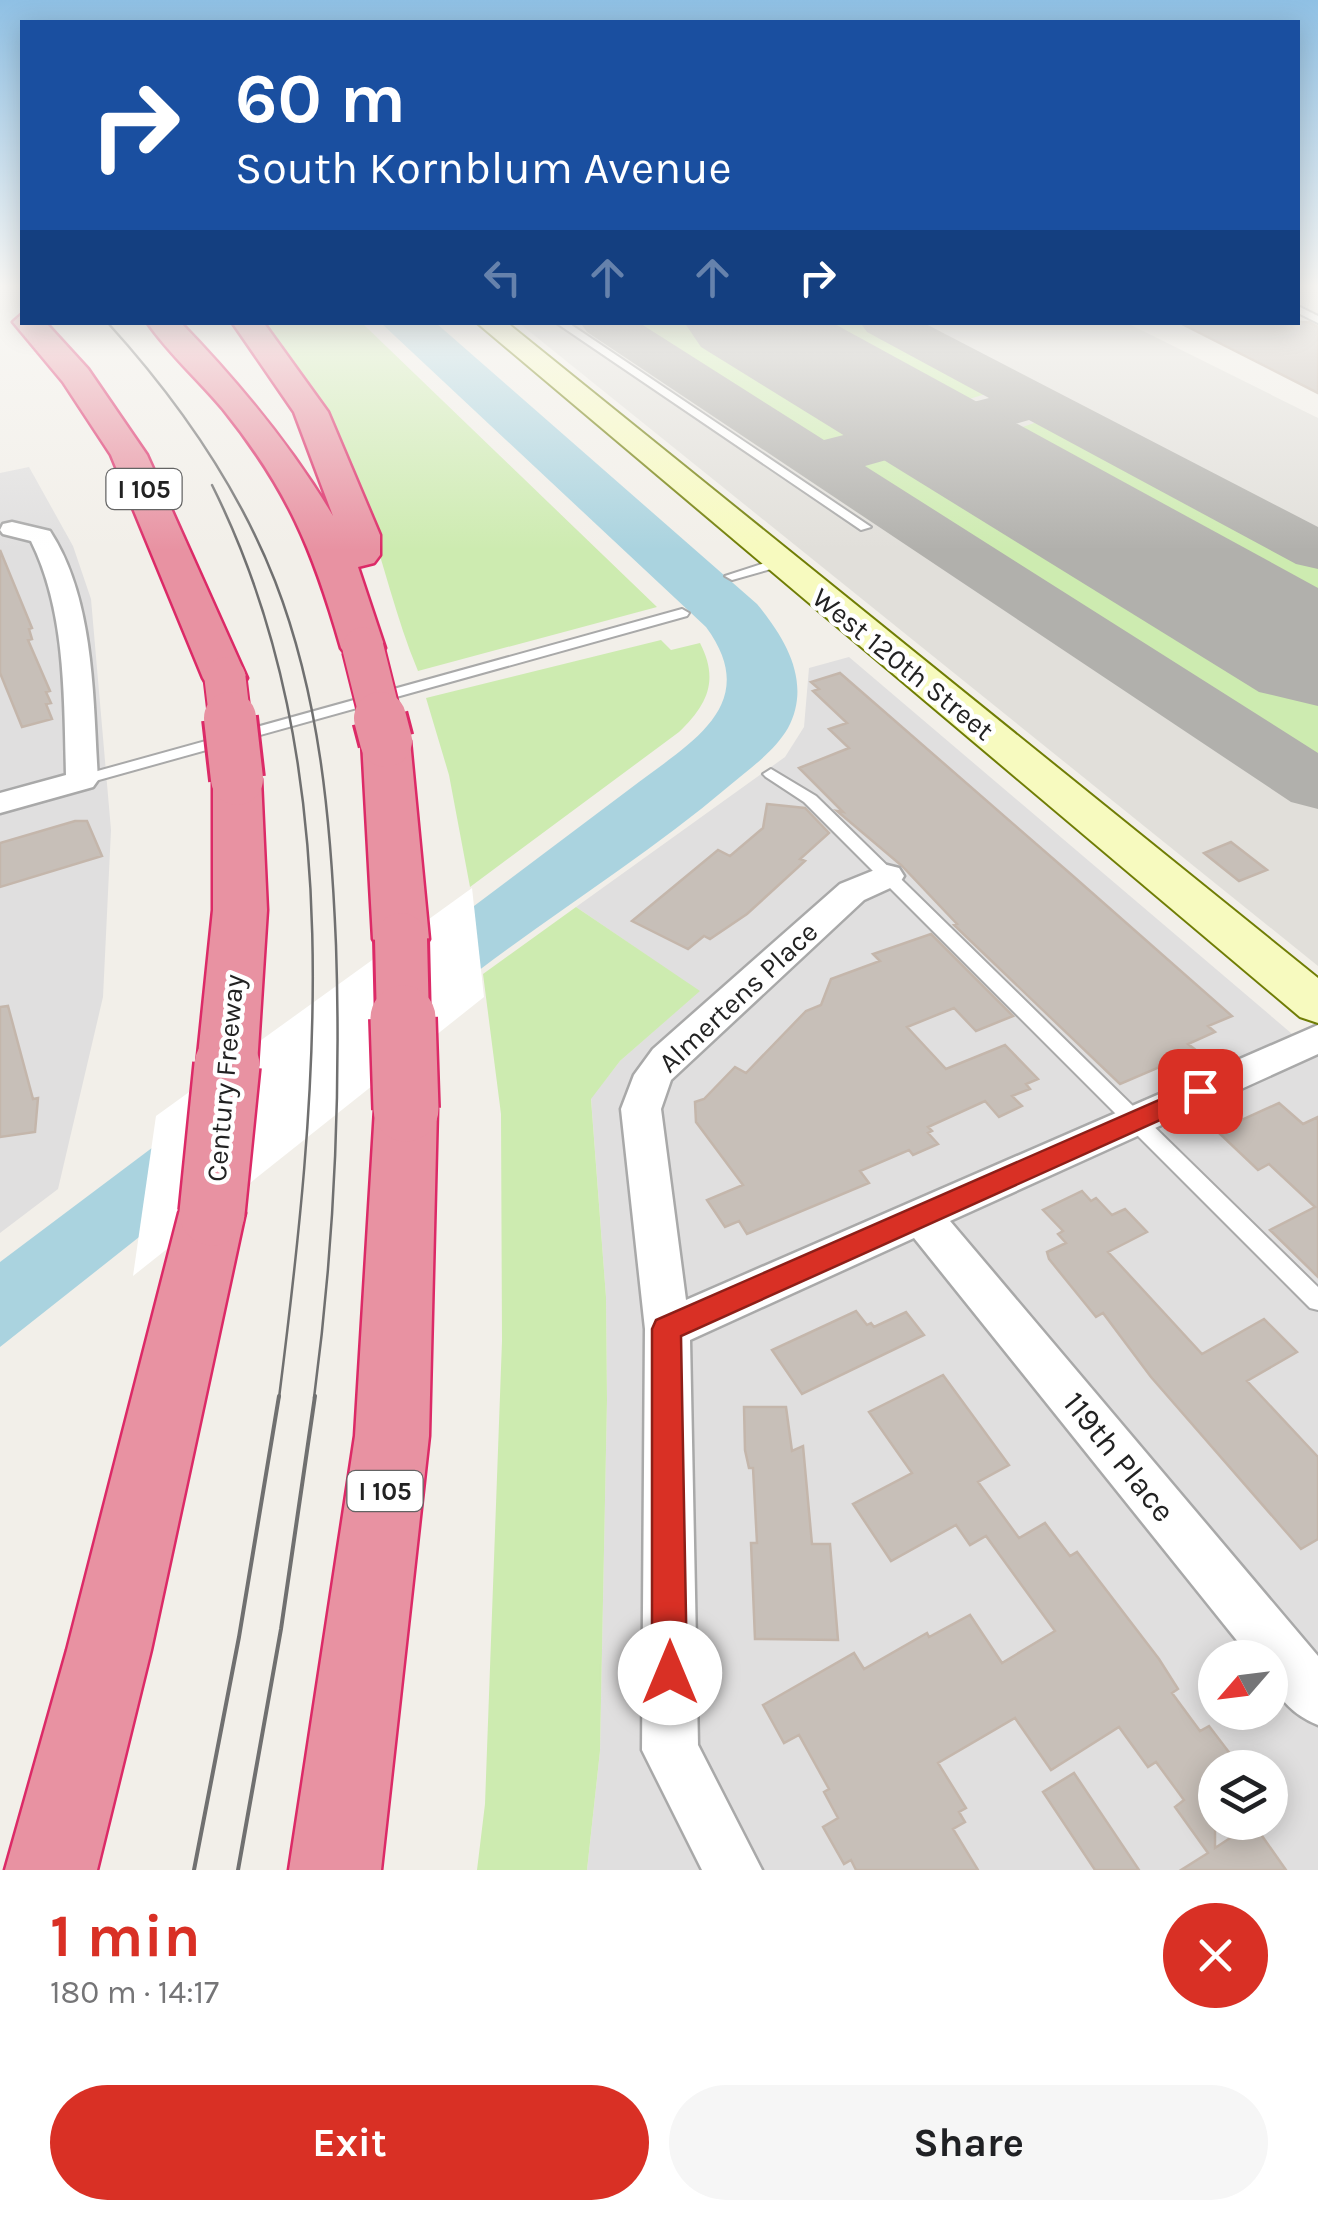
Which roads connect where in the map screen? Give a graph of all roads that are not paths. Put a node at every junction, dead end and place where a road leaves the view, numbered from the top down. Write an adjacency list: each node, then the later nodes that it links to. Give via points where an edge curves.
1 (75, 375): 23 (highway, Century Freeway / I 105, bridge, via 129,455 225,678 240,910 212,1213)
2 (211, 375): 11 (highway, I 105, via 290,472 333,554)
3 (285, 375): 11 (highway, via 312,412 360,535)
4 (553, 375): 8 (main road, West 120th Street)
5 (639, 375): 6 (lane)
6 (865, 527)
7 (12, 529): 13 (street, via 41,536 54,564 78,685)
8 (780, 562): 9 (lane); 16 (main road, West 120th Street)
9 (732, 576)
10 (682, 613): 13 (lane)
11 (363, 648): 24 (highway, I 105, bridge, via 386,741 406,1109 392,1436)
12 (771, 774): 15 (lane, via 810,800)
13 (82, 780): 14 (street)
14 (0, 803)
15 (888, 876): 18 (lane); 21 (street, Almertens Place, via 852,892 652,1076 642,1129)
16 (1318, 1005)
17 (1318, 1038): 18 (street)
18 (1136, 1120): 19 (street); 20 (lane)
19 (920, 1216): 21 (street); 22 (street, 119th Place)
20 (1318, 1302)
21 (667, 1329): 25 (street, Almertens Place, via 670,1750)
22 (1318, 1698)
23 (51, 1870)
24 (335, 1870)
25 (733, 1870)

